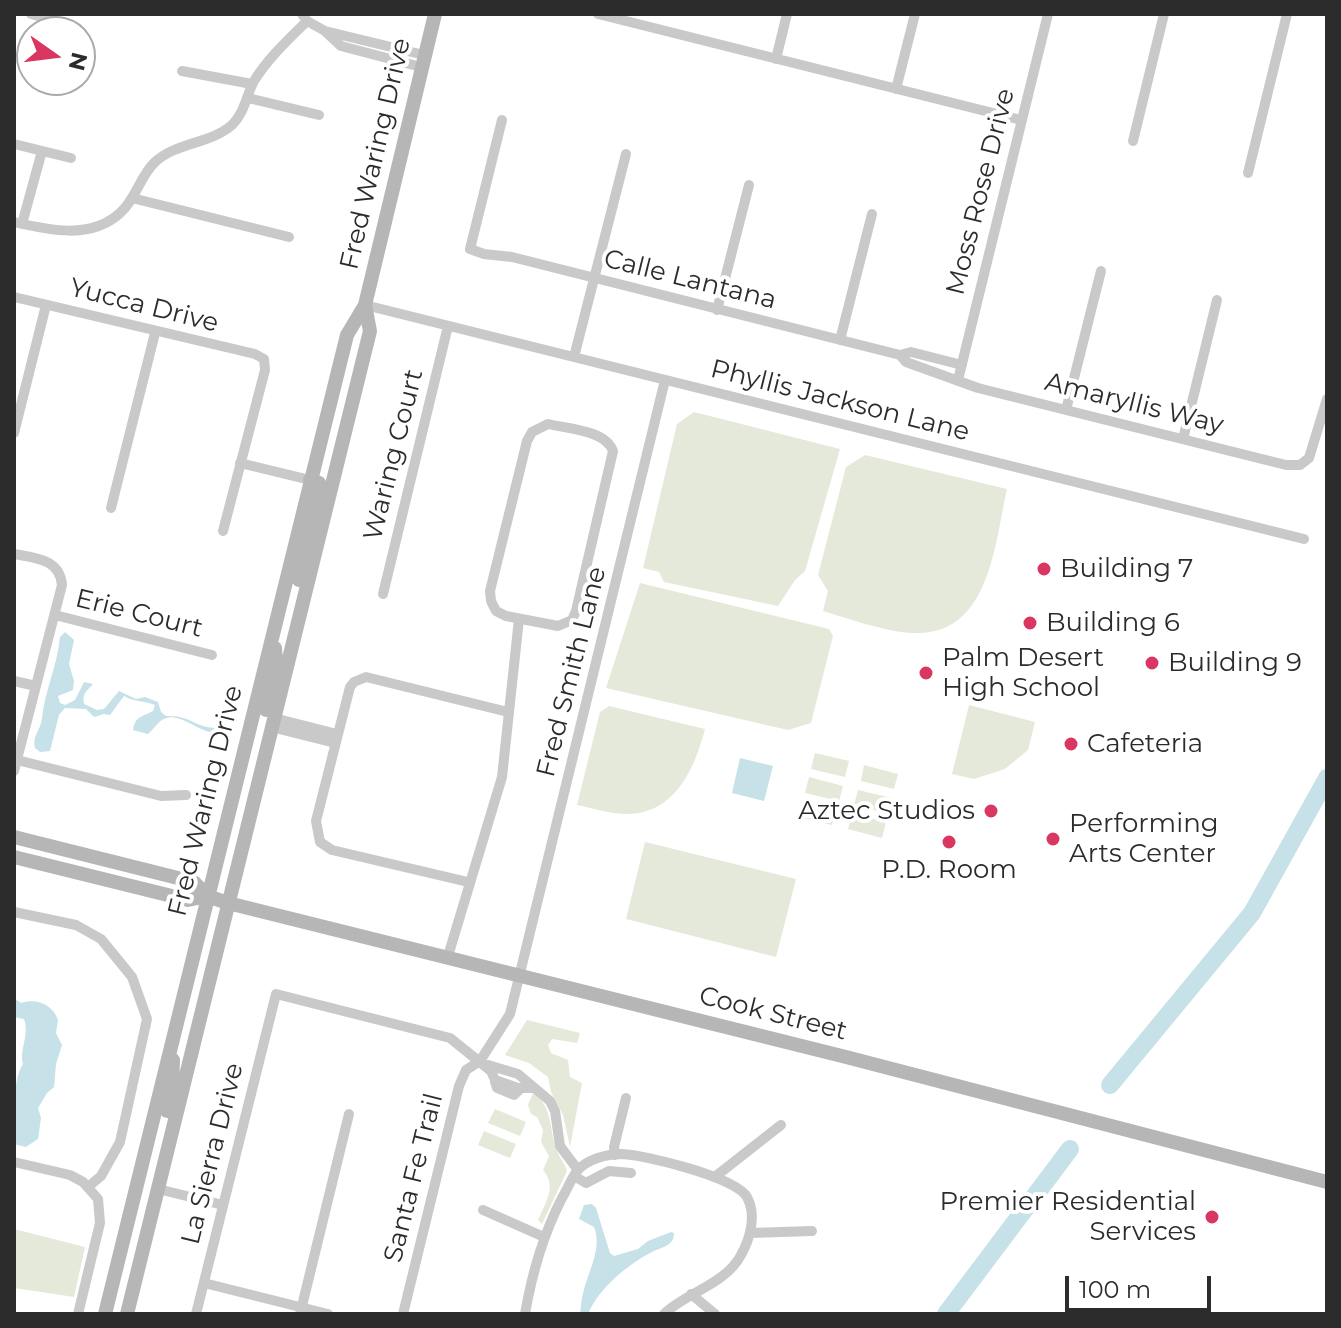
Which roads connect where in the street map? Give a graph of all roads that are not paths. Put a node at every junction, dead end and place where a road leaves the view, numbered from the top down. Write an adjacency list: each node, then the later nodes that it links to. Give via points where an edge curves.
1 (435, 14): 15 (main road, Fred Waring Drive)
2 (598, 14): 10 (street)
3 (659, 14): 10 (street)
4 (787, 14): 14 (street)
5 (915, 14): 18 (street)
6 (1048, 14): 22 (street, Moss Rose Drive)
7 (1164, 14): 23 (street)
8 (1287, 14): 28 (street)
9 (304, 18): 11 (street); 17 (street)
10 (656, 28): 14 (street)
11 (325, 31): 12 (street); 13 (street)
12 (359, 38): 13 (street); 15 (street)
13 (356, 50): 15 (street)
14 (776, 59): 18 (street)
15 (423, 61): 39 (main road, Fred Waring Drive)
16 (182, 71): 17 (street)
17 (252, 84): 19 (street)
18 (896, 89): 22 (street)
19 (248, 98): 20 (street); 30 (street, via 226,129 160,158)
20 (319, 115)
21 (502, 120): 35 (street, Calle Lantana, via 470,249)
22 (1021, 120): 46 (street, Moss Rose Drive)
23 (1133, 141)
24 (14, 144): 25 (street)
25 (42, 151): 27 (street); 32 (street)
26 (626, 154): 35 (street)
27 (71, 158)
28 (1248, 173)
29 (749, 185): 40 (street)
30 (132, 198): 32 (street, via 120,213 95,227 61,232); 33 (street)
31 (872, 214): 43 (street)
32 (18, 223)
33 (289, 237)
34 (1101, 271): 50 (street)
35 (595, 279): 40 (street, Calle Lantana); 45 (street)
36 (14, 297): 38 (street, Yucca Drive)
37 (1217, 300): 52 (street)
38 (46, 305): 42 (street, Yucca Drive); 51 (street)
39 (365, 305): 41 (street, Phyllis Jackson Lane); 54 (main road, Fred Waring Drive, via 347,335); 60 (main road, Fred Waring Drive, via 370,331)
40 (717, 310): 43 (street, Calle Lantana)
41 (448, 326): 45 (street, Phyllis Jackson Lane); 59 (street, Waring Court)
42 (155, 333): 53 (street, Yucca Drive, via 264,359); 55 (street)
43 (840, 340): 44 (street, Calle Lantana)
44 (900, 355): 46 (street, Calle Lantana, via 911,352); 48 (street, Calle Lantana, via 906,362)
45 (574, 357): 47 (street, Phyllis Jackson Lane)
46 (962, 365): 48 (street, Moss Rose Drive)
47 (665, 380): 57 (street, Phyllis Jackson Lane); 79 (street, Fred Smith Lane)
48 (958, 380): 50 (street, Amaryllis Way)
49 (1327, 399): 52 (street, Amaryllis Way, via 1314,448 1300,465)
50 (1066, 410): 52 (street, Amaryllis Way)
51 (14, 433)
52 (1183, 439)
53 (240, 463): 54 (street); 56 (street)
54 (310, 480): 60 (main road, via 321,488 297,588); 63 (main road, Fred Waring Drive)
55 (111, 508)
56 (223, 531)
57 (1304, 539)
58 (14, 554): 61 (street, via 50,562 57,569 62,585)
59 (383, 594)
60 (302, 607): 68 (main road, Fred Waring Drive)
61 (55, 615): 64 (street, Erie Court); 66 (street)
62 (519, 619): 62 (street, via 558,626 572,620 613,461 609,442 601,437 548,424 527,441 490,591 496,611); 67 (street)
63 (275, 628): 68 (main road, via 276,662 265,717 267,725); 75 (main road, Fred Waring Drive)
64 (212, 655)
65 (14, 681): 66 (street)
66 (36, 686): 70 (street)
67 (508, 712): 69 (street, via 366,677 350,687); 74 (street, via 502,777)
68 (273, 722): 69 (street); 76 (main road, Fred Waring Drive)
69 (336, 738): 74 (street, via 316,821 325,847)
70 (16, 766): 71 (street, via 161,796)
71 (186, 795)
72 (14, 837): 75 (main road, Cook Street, via 194,882)
73 (14, 857): 75 (main road, Cook Street, via 188,900)
74 (468, 882): 78 (street)
75 (207, 896): 76 (main road, Cook Street); 80 (main road, Fred Waring Drive)
76 (228, 903): 78 (main road, Cook Street); 93 (main road, Fred Waring Drive)
77 (14, 912): 92 (street, via 76,925 101,939 132,977 147,1019 120,1142 101,1176)
78 (448, 956): 79 (main road, Cook Street)
79 (521, 975): 81 (street, Santa Fe Trail, via 510,1014); 91 (main road, Cook Street)
80 (173, 1032): 93 (main road, via 171,1096 151,1179); 103 (main road, Fred Waring Drive)
81 (480, 1061): 82 (street, via 518,1074); 82 (street, via 495,1080); 94 (street, La Sierra Drive, via 434,1032 276,994); 107 (street, Santa Fe Trail, via 466,1070 459,1086)
82 (534, 1088): 88 (street, via 555,1111 560,1146)
83 (626, 1098): 86 (street)
84 (349, 1114): 101 (street)
85 (781, 1125): 90 (street)
86 (615, 1155): 88 (street, via 591,1161); 90 (street)
87 (14, 1162): 92 (street, via 70,1175)
88 (576, 1173): 89 (street, via 586,1183 609,1171); 98 (street)
89 (631, 1173)
90 (716, 1176): 97 (street, via 746,1196 752,1212)
91 (1327, 1182)
92 (88, 1187): 102 (street, via 98,1199 100,1223)
93 (158, 1189): 94 (street); 104 (main road, Fred Waring Drive)
94 (223, 1205): 99 (street, La Sierra Drive)
95 (483, 1210): 98 (street)
96 (812, 1231): 97 (street)
97 (750, 1233): 100 (street, via 729,1271)
98 (544, 1237): 108 (street)
99 (204, 1283): 101 (street); 105 (street, La Sierra Drive)
100 (691, 1294): 109 (street); 110 (street)
101 (301, 1311): 106 (street)
102 (78, 1314)
103 (105, 1314)
104 (127, 1314)
105 (196, 1314)
106 (328, 1314)
107 (403, 1314)
108 (525, 1314)
109 (664, 1314)
110 (715, 1314)

